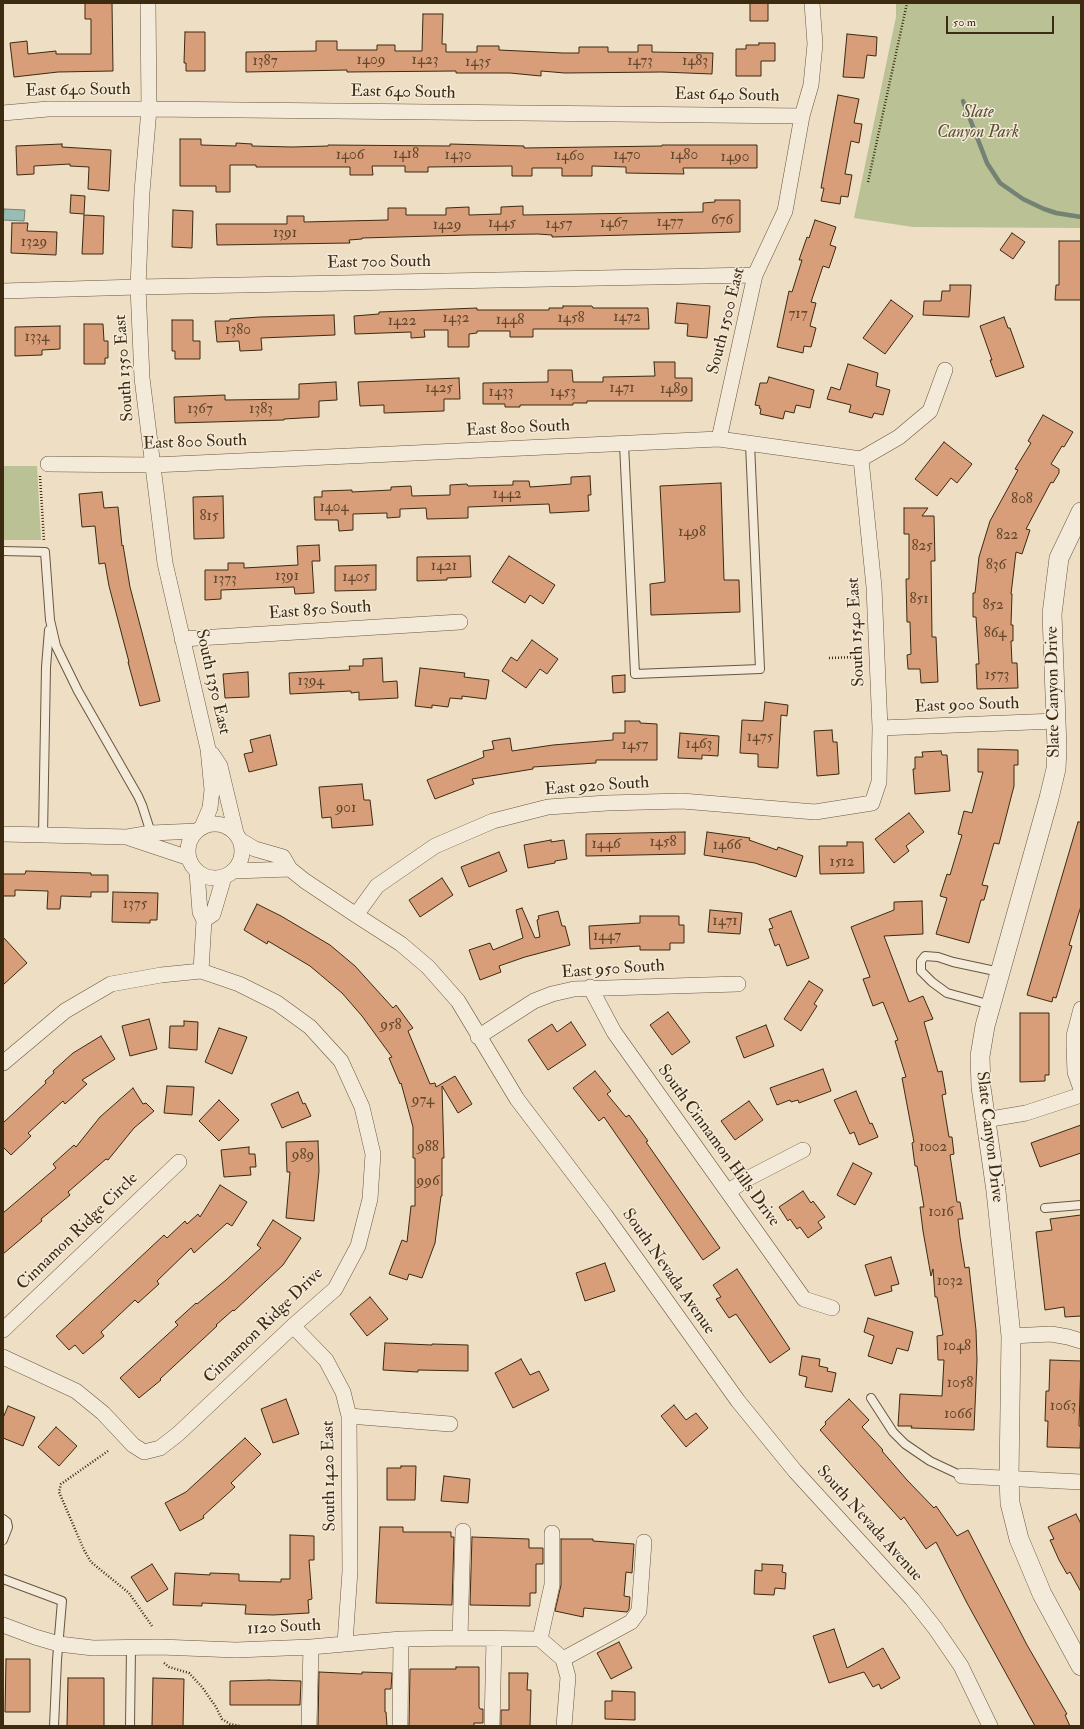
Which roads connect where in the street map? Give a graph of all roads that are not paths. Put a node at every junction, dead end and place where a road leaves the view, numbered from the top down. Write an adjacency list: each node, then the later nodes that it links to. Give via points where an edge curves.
1 (148, 3): 3 (street, South 1350 East)
2 (812, 3): 5 (street, South 1500 East, via 815,44 811,85)
3 (150, 109): 4 (street, East 640 South, via 48,109); 5 (street, East 640 South); 7 (street, South 1350 East, via 142,192)
4 (3, 113)
5 (802, 116): 6 (street, South 1500 East, via 785,211)
6 (755, 276): 7 (street, East 700 South); 10 (street, South 1500 East)
7 (138, 287): 8 (street, East 700 South); 14 (street, South 1350 East, via 142,378)
8 (3, 291)
9 (945, 370): 13 (street, via 930,411 899,438)
10 (718, 439): 11 (street, East 800 South); 12 (street, East 800 South)
11 (624, 444): 12 (lane, via 635,674 760,669); 14 (street, East 800 South)
12 (750, 444): 13 (street, East 800 South)
13 (861, 459): 22 (street, South 1540 East, via 874,587)
14 (153, 465): 15 (street, East 800 South); 20 (street, South 1350 East, via 165,564)
15 (44, 469)
16 (1081, 512): 21 (street, Slate Canyon Drive, via 1059,558 1055,583 1052,614)
17 (3, 551): 18 (lane, via 45,552)
18 (50, 620): 26 (lane, via 56,646 78,691 138,796); 28 (lane, via 46,667)
19 (460, 622): 20 (street, East 850 South)
20 (182, 639): 23 (street, South 1350 East)
21 (1056, 721): 22 (street, East 900 South); 38 (street, Slate Canyon Drive, via 1056,769)
22 (880, 728): 24 (street, South 1540 East, via 879,782)
23 (208, 748): 25 (street, South 1350 East, via 212,790 210,808); 29 (street, South 1350 East, via 220,766)
24 (872, 803): 35 (street, East 920 South, via 814,812 682,801 548,807 493,821 435,846 377,886)
25 (200, 829): 26 (street); 29 (street, via 211,824 220,824 229,827); 31 (street, via 189,843)
26 (151, 833): 30 (street)
27 (3, 834): 28 (street)
28 (43, 835): 30 (street)
29 (238, 836): 32 (street, South Nevada Avenue, via 255,849 283,857); 34 (street, via 243,848 242,856 240,864)
30 (127, 837): 31 (street)
31 (189, 858): 33 (street)
32 (290, 869): 34 (street, via 263,869); 35 (street, South Nevada Avenue)
33 (197, 872): 34 (street, via 210,878); 36 (street, via 200,912)
34 (230, 874): 36 (street, via 213,914)
35 (356, 915): 43 (street, South Nevada Avenue, via 401,944 428,967 458,1001)
36 (204, 920): 37 (street)
37 (201, 971): 44 (street, via 111,984 65,1011); 54 (street, Cinnamon Ridge Drive, via 240,984 277,1003 310,1027 341,1061 362,1107 373,1154 370,1199 358,1246 335,1289)
38 (1000, 972): 41 (street, Slate Canyon Drive); 41 (lane, via 938,957 926,956 921,961 921,971 948,993)
39 (738, 984): 40 (street, East 950 South)
40 (590, 987): 43 (street, East 950 South, via 552,994 534,1001); 50 (street, South Cinnamon Hills Drive, via 614,1032)
41 (991, 1005): 47 (street, Slate Canyon Drive, via 980,1056 980,1087)
42 (1081, 1009): 45 (street, via 1074,1036 1075,1072)
43 (478, 1037): 88 (street, South Nevada Avenue, via 517,1099 605,1215 738,1401 795,1471 912,1599 935,1628 961,1666)
44 (3, 1063)
45 (1081, 1089)
46 (1081, 1095): 47 (street, via 1026,1113)
47 (985, 1120): 56 (street, Slate Canyon Drive, via 996,1190)
48 (803, 1150): 50 (street, via 744,1180)
49 (179, 1162): 55 (street, Cinnamon Ridge Circle)
50 (728, 1192): 53 (street, South Cinnamon Hills Drive, via 804,1299)
51 (1081, 1205): 52 (lane)
52 (1045, 1208)
53 (832, 1308)
54 (293, 1326): 58 (street, Cinnamon Ridge Drive, via 178,1434 160,1448 144,1452 133,1445 103,1413 76,1391); 60 (street, South 1420 East, via 326,1360 343,1392)
55 (3, 1330)
56 (1011, 1336): 57 (street, via 1050,1334); 63 (street, Slate Canyon Drive)
57 (1081, 1341)
58 (3, 1357)
59 (871, 1398): 62 (lane, via 893,1432 905,1444 930,1461)
60 (349, 1416): 61 (street); 77 (street, South 1420 East, via 350,1571)
61 (450, 1424)
62 (962, 1476): 63 (street)
63 (1009, 1478): 64 (street); 81 (street, Slate Canyon Drive, via 1010,1503 1019,1539 1042,1594)
64 (1081, 1482)
65 (3, 1519): 68 (lane, via 8,1527)
66 (463, 1531): 72 (street)
67 (552, 1533): 75 (street, via 552,1585)
68 (3, 1540)
69 (644, 1542): 80 (street, via 639,1611 631,1622)
70 (3, 1579): 76 (lane, via 62,1601)
71 (3, 1625): 76 (street, 1120 South)
72 (460, 1638): 73 (street, 1120 South); 74 (street, 1120 South)
73 (401, 1639): 77 (street, 1120 South); 85 (street)
74 (494, 1639): 75 (street, 1120 South); 86 (street)
75 (540, 1639): 80 (street)
76 (59, 1644): 79 (street, 1120 South, via 93,1648); 83 (lane)
77 (344, 1644): 78 (street, 1120 South)
78 (311, 1647): 79 (street, 1120 South, via 236,1650); 82 (street)
79 (131, 1648): 84 (lane)
80 (563, 1659): 87 (street, via 568,1677)
81 (1081, 1666)
82 (309, 1725)
83 (54, 1726)
84 (130, 1726)
85 (400, 1726)
86 (492, 1726)
87 (564, 1726)
88 (990, 1726)

